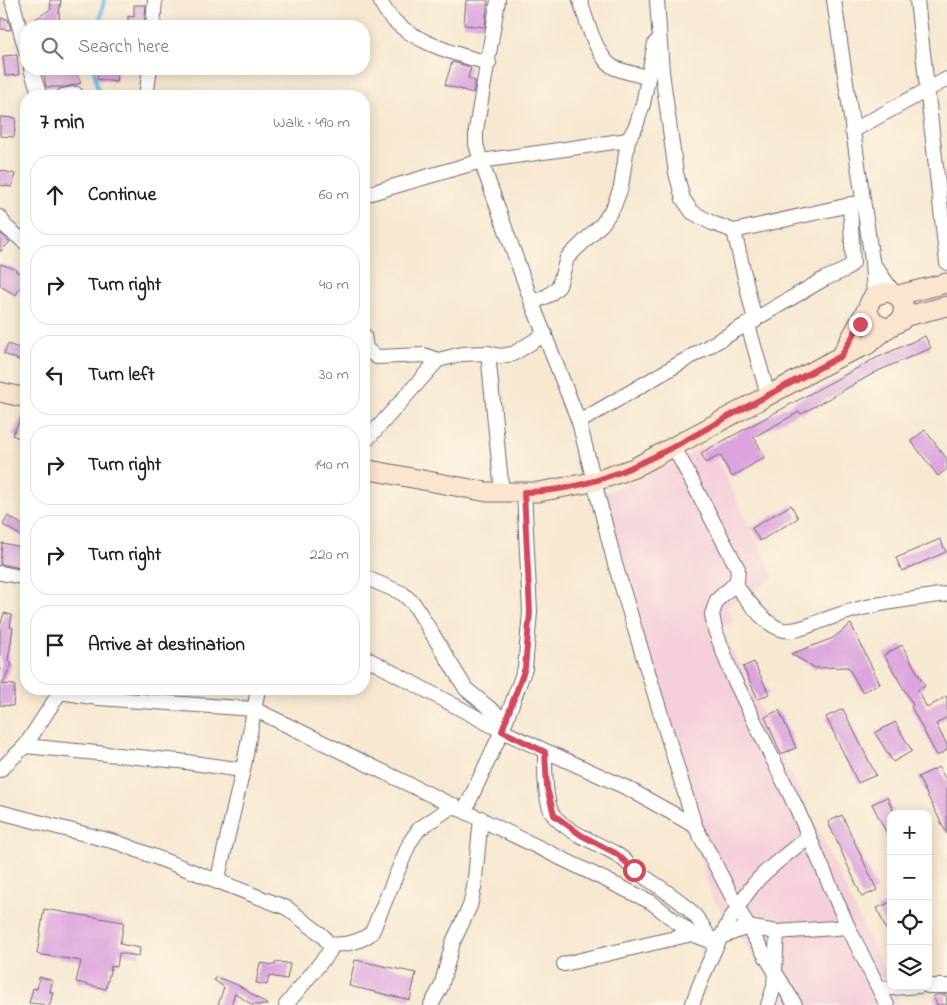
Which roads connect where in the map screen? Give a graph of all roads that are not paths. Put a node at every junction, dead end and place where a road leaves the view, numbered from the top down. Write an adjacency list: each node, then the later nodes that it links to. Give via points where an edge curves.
1 (3, 0): 10 (street)
2 (12, 0): 13 (street)
3 (155, 0): 11 (street)
4 (380, 0): 14 (street, via 385,13 403,29 461,56)
5 (498, 0): 14 (street)
6 (580, 0): 17 (street, via 605,61 613,67)
7 (657, 0): 12 (street)
8 (834, 0): 22 (street)
9 (917, 0): 19 (street)
10 (0, 4)
11 (153, 20)
12 (658, 20): 17 (street); 28 (street, via 668,119 683,198 692,212)
13 (20, 29)
14 (489, 63): 24 (street, via 476,130)
15 (33, 75): 20 (street)
16 (149, 75): 21 (street)
17 (647, 77): 23 (street, via 643,104)
18 (947, 79): 19 (street)
19 (927, 88): 22 (street); 31 (street)
20 (38, 90)
21 (147, 90)
22 (852, 131): 26 (street)
23 (628, 140): 24 (street); 35 (street, via 621,187 614,206 603,223 567,258 559,286)
24 (481, 161): 25 (street); 35 (street)
25 (370, 193)
26 (857, 203): 28 (street); 30 (street); 38 (street, via 853,263)
27 (0, 217): 29 (street)
28 (734, 231): 38 (street)
29 (20, 238)
30 (872, 261): 33 (street); 34 (street)
31 (947, 263)
32 (947, 283): 33 (main road)
33 (896, 294): 34 (main road, via 880,293); 37 (main road, via 904,308)
34 (871, 302): 39 (main road, via 870,318 878,326); 43 (main road)
35 (532, 303): 40 (street)
36 (947, 306): 37 (main road)
37 (903, 317): 39 (main road, via 898,324)
38 (752, 323): 46 (street); 48 (street)
39 (888, 328): 43 (main road, via 866,345)
40 (545, 334): 42 (street, via 513,354 500,356); 48 (street)
41 (370, 352): 44 (street, via 377,357 424,355)
42 (488, 353): 44 (street, via 462,354); 53 (street)
43 (841, 356): 46 (main road)
44 (438, 360): 49 (street)
45 (0, 392): 47 (main road)
46 (768, 395): 50 (main road)
47 (20, 397)
48 (579, 422): 52 (street)
49 (370, 436)
50 (674, 447): 52 (main road, via 634,468); 58 (street, via 738,569 739,576)
51 (370, 470): 53 (main road)
52 (593, 482): 54 (main road); 73 (street)
53 (502, 492): 54 (main road)
54 (524, 492): 65 (street, via 530,612 525,668)
55 (1, 573): 56 (street)
56 (20, 577)
57 (370, 580): 65 (street, via 402,593 414,604 466,689)
58 (734, 584): 59 (street, via 762,616 784,630 801,629 849,610); 74 (street, via 717,600 712,614 715,630 732,675)
59 (947, 594)
60 (370, 660): 65 (street)
61 (58, 695): 66 (street)
62 (82, 695): 64 (street)
63 (257, 695): 64 (street)
64 (254, 709): 69 (street); 70 (street)
65 (504, 726): 67 (street); 70 (street)
66 (25, 746): 68 (street); 69 (street)
67 (545, 752): 73 (street, via 628,788); 81 (street, via 547,788 554,815 581,835 617,854 634,870 685,905)
68 (0, 770)
69 (243, 770): 75 (street)
70 (459, 808): 72 (street); 82 (street, via 420,829 410,842 372,932 365,939 338,946)
71 (0, 812): 75 (street, via 119,843)
72 (481, 818): 80 (street, via 651,902); 90 (street, via 470,906 453,942 441,987)
73 (695, 826): 76 (street)
74 (809, 836): 76 (street, via 755,883); 78 (street)
75 (217, 882): 82 (street, via 287,908)
76 (738, 907): 77 (street); 81 (street)
77 (748, 927): 79 (street); 81 (street); 84 (street)
78 (848, 927): 79 (street); 88 (street)
79 (777, 932): 84 (street)
80 (692, 934): 81 (street); 83 (street)
81 (716, 939): 91 (street)
82 (329, 944): 89 (street, via 330,951)
83 (564, 964)
84 (775, 972): 92 (street); 93 (street)
85 (932, 986): 86 (street)
86 (947, 986)
87 (887, 988): 88 (street)
88 (880, 989): 94 (street)
89 (286, 1005)
90 (431, 1005)
91 (692, 1005)
92 (768, 1005)
93 (795, 1005)
94 (887, 1005)

